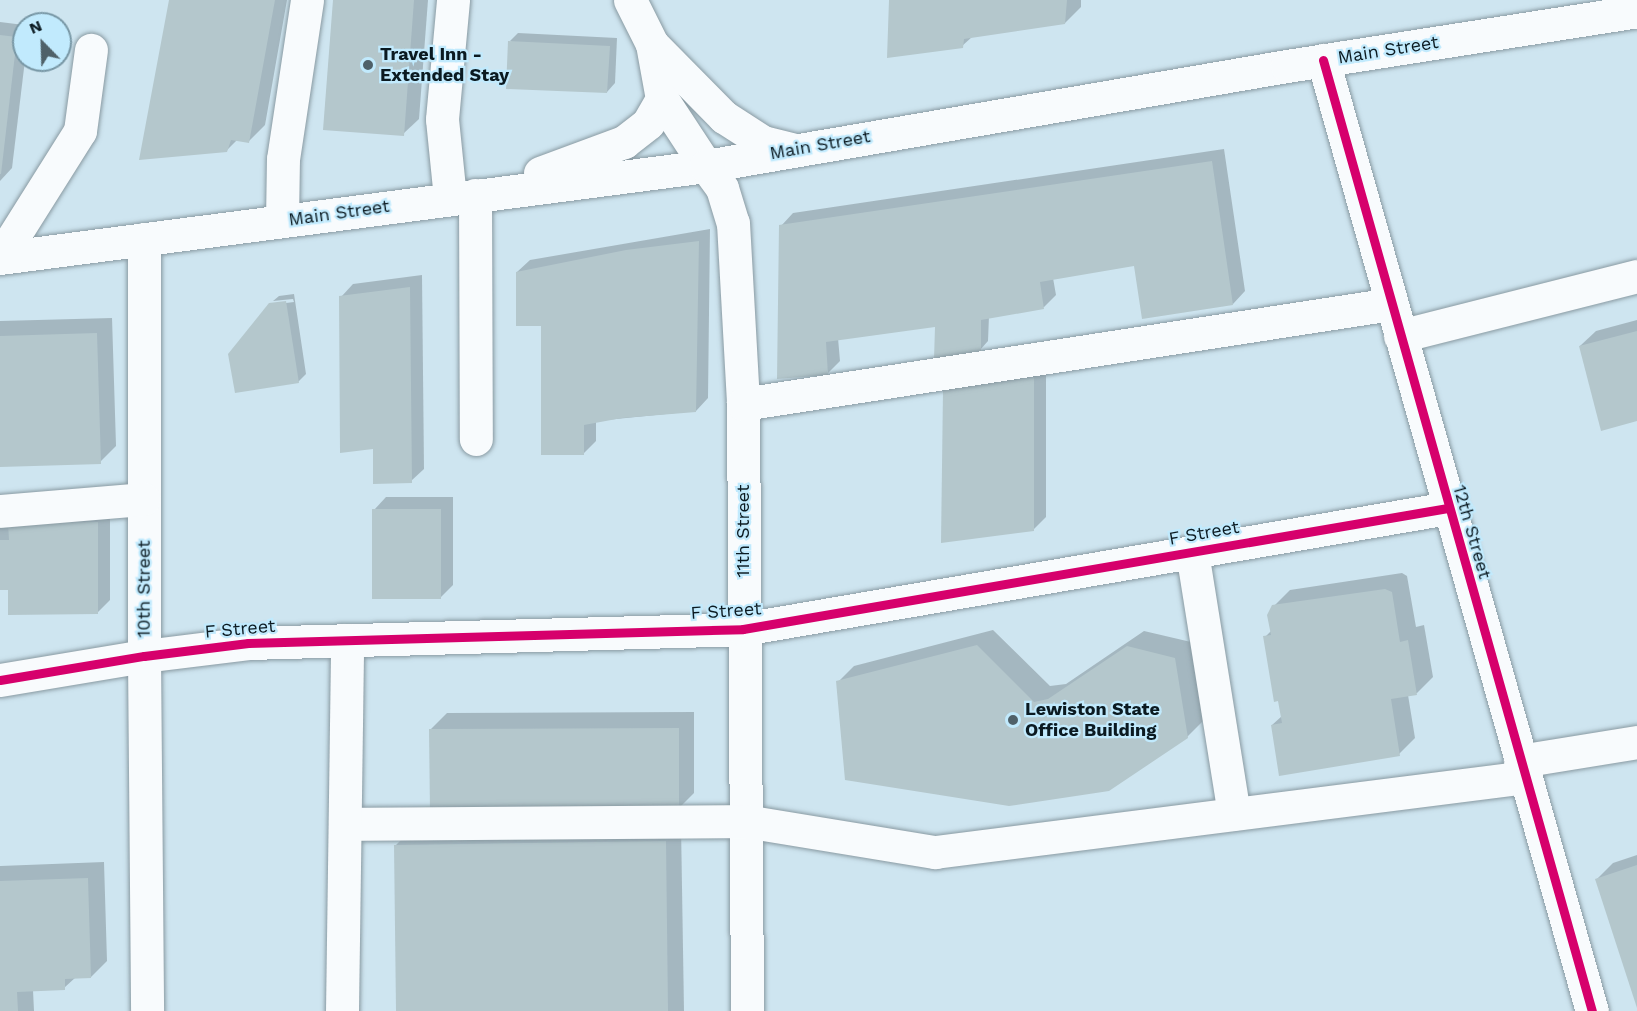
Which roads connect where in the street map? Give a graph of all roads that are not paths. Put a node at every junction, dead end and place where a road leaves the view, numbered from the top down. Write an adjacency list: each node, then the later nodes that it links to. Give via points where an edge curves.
1 (307, 0): 12 (street, via 283,159)
2 (453, 0): 11 (street, via 442,119)
3 (630, 0): 5 (street)
4 (1637, 11): 7 (street, Main Street)
5 (652, 44): 8 (street); 9 (street, via 724,117 763,141)
6 (91, 50): 14 (street, via 80,131)
7 (1323, 60): 9 (street, Main Street); 16 (street, 12th Street)
8 (662, 99): 10 (street, 11th Street); 11 (street, via 648,123 624,142)
9 (793, 150): 10 (street, Main Street)
10 (706, 166): 11 (street, Main Street); 18 (street, 11th Street, via 722,188 733,223)
11 (463, 197): 12 (street, Main Street); 19 (street)
12 (282, 221): 13 (street, Main Street)
13 (144, 239): 14 (street, Main Street); 20 (street, 10th Street)
14 (0, 258)
15 (1637, 276): 17 (street)
16 (1391, 304): 17 (street, 12th Street); 18 (street)
17 (1400, 336): 21 (street, 12th Street)
18 (743, 404): 24 (street, 11th Street)
19 (476, 439)
20 (144, 499): 22 (street); 26 (street, 10th Street)
21 (1448, 508): 23 (street, F Street); 29 (street, 12th Street)
22 (0, 511)
23 (1192, 552): 24 (street, F Street); 30 (street)
24 (743, 629): 25 (street, F Street); 31 (street, 11th Street)
25 (347, 640): 26 (street, F Street, via 248,643); 32 (street)
26 (144, 656): 27 (street, F Street); 33 (street, 10th Street)
27 (0, 680)
28 (1637, 742): 29 (street)
29 (1522, 769): 30 (street); 36 (street, 12th Street)
30 (1234, 814): 31 (street, via 935,852)
31 (745, 821): 32 (street); 35 (street, 11th Street)
32 (345, 824): 34 (street)
33 (147, 1011)
34 (342, 1011)
35 (747, 1011)
36 (1592, 1011)

